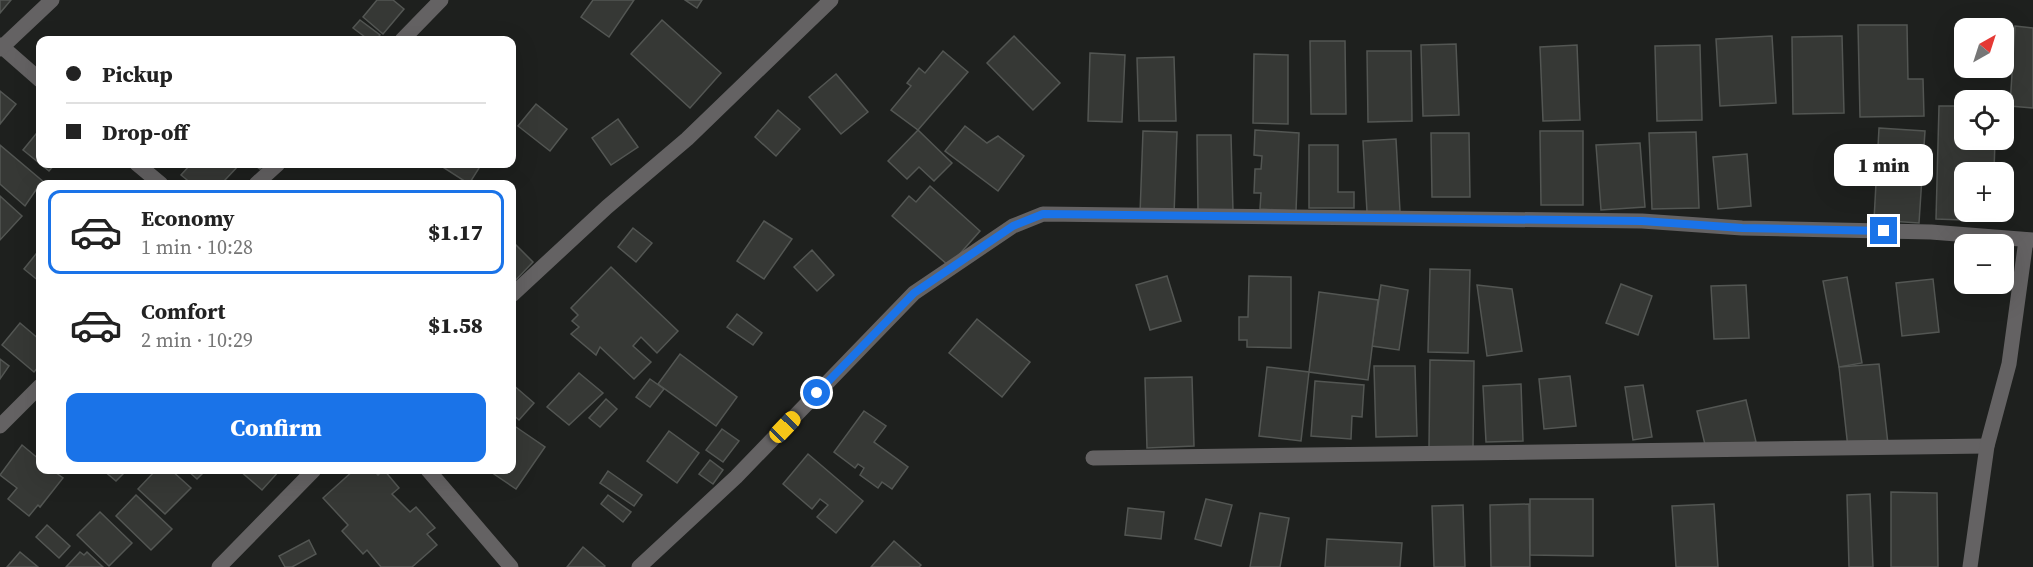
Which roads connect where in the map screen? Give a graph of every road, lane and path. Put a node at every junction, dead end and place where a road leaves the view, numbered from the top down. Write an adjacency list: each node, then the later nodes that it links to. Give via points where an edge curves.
1 (52, 0): 5 (street)
2 (441, 0): 4 (street)
3 (831, 0): 12 (street, via 687,139)
4 (406, 36)
5 (1, 47): 6 (street)
6 (36, 77)
7 (142, 168): 9 (street)
8 (274, 168): 10 (street)
9 (156, 180)
10 (260, 180)
11 (2030, 240): 15 (street, via 2009,364); 21 (street, via 1932,232 1742,228 1642,221 1043,214 1013,226 914,293 736,477)
12 (516, 291)
13 (36, 390): 14 (street)
14 (0, 426)
15 (1987, 446): 16 (street); 22 (street)
16 (1094, 458)
17 (310, 474): 19 (street)
18 (431, 474): 20 (street)
19 (219, 567)
20 (511, 567)
21 (639, 567)
22 (1970, 567)

